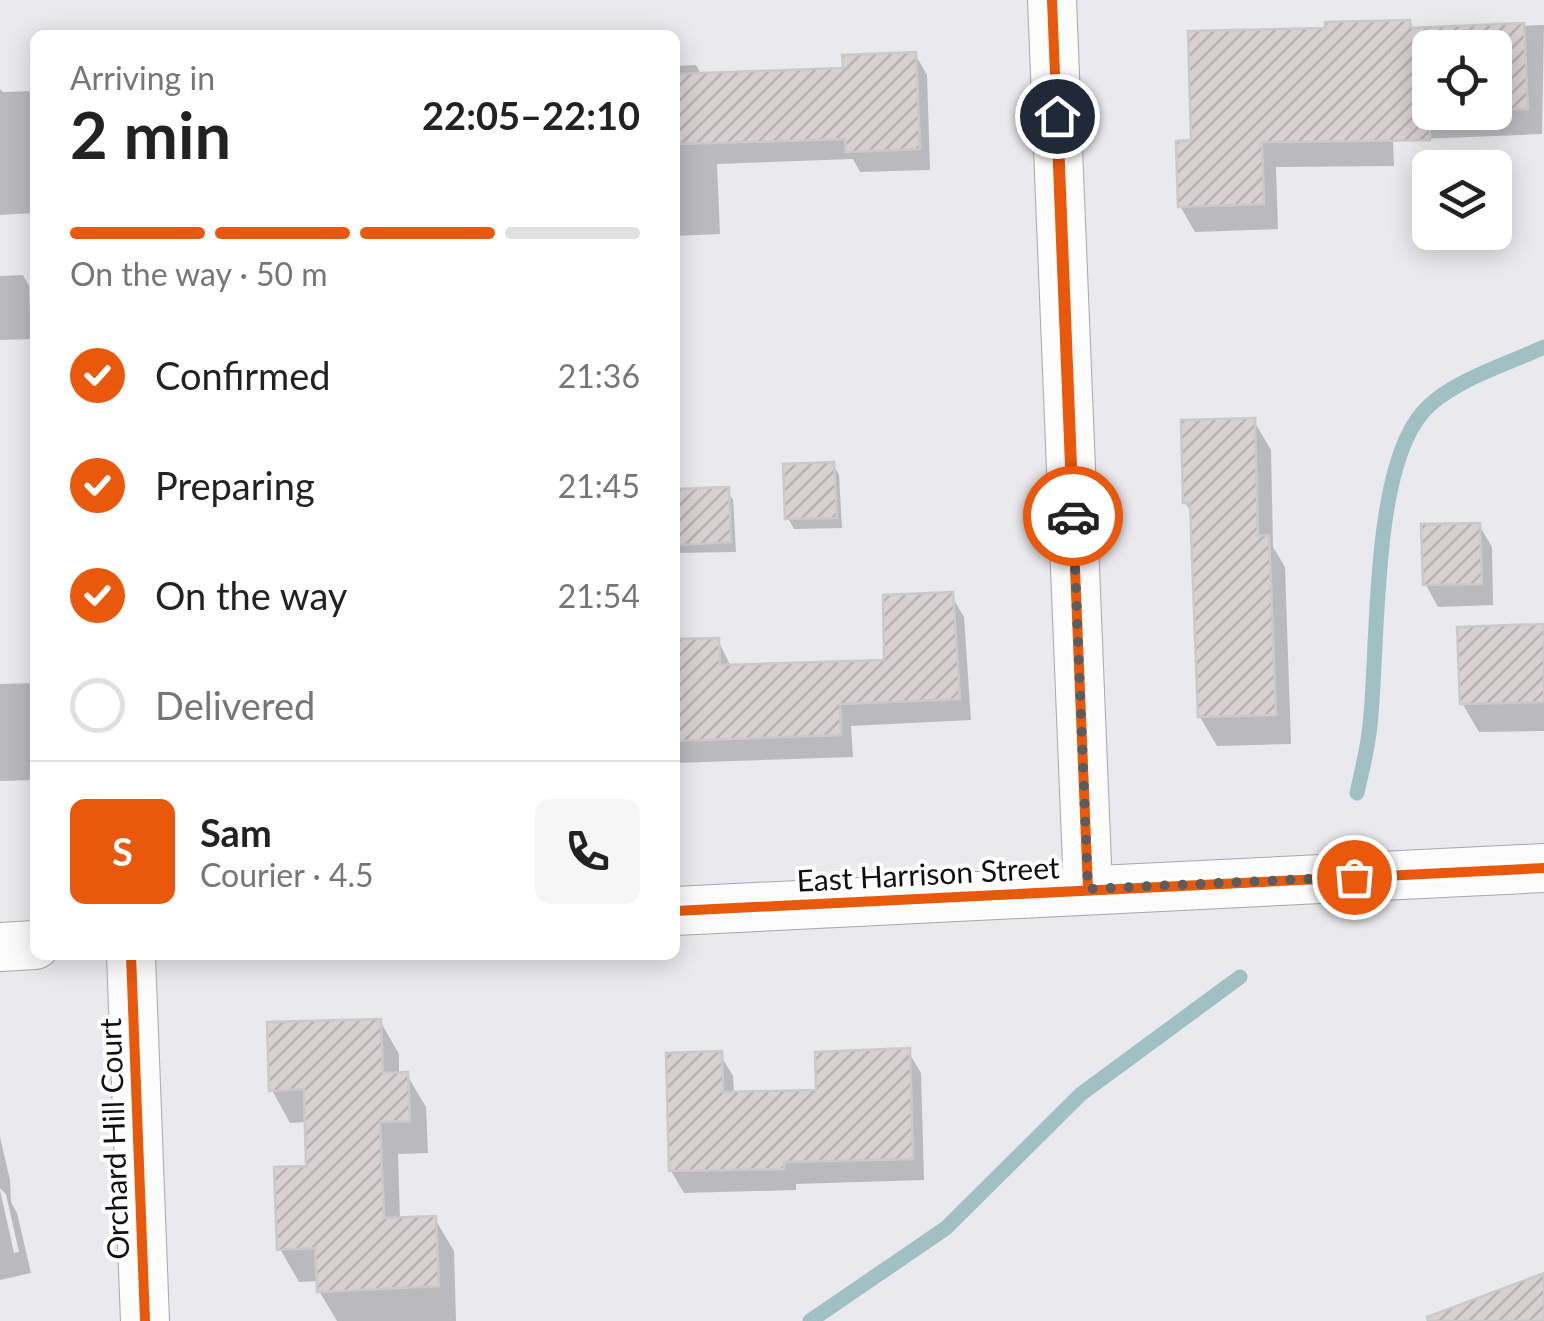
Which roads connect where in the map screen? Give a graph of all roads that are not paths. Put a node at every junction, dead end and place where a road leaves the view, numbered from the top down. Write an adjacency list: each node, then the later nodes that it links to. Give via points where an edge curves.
1 (1052, 0): 3 (street)
2 (1544, 868): 3 (street, East Harrison Street)
3 (1088, 889): 4 (street, East Harrison Street)
4 (680, 911)
5 (30, 946): 6 (street)
6 (0, 947)
7 (131, 960): 8 (street, Orchard Hill Court)
8 (145, 1321)

